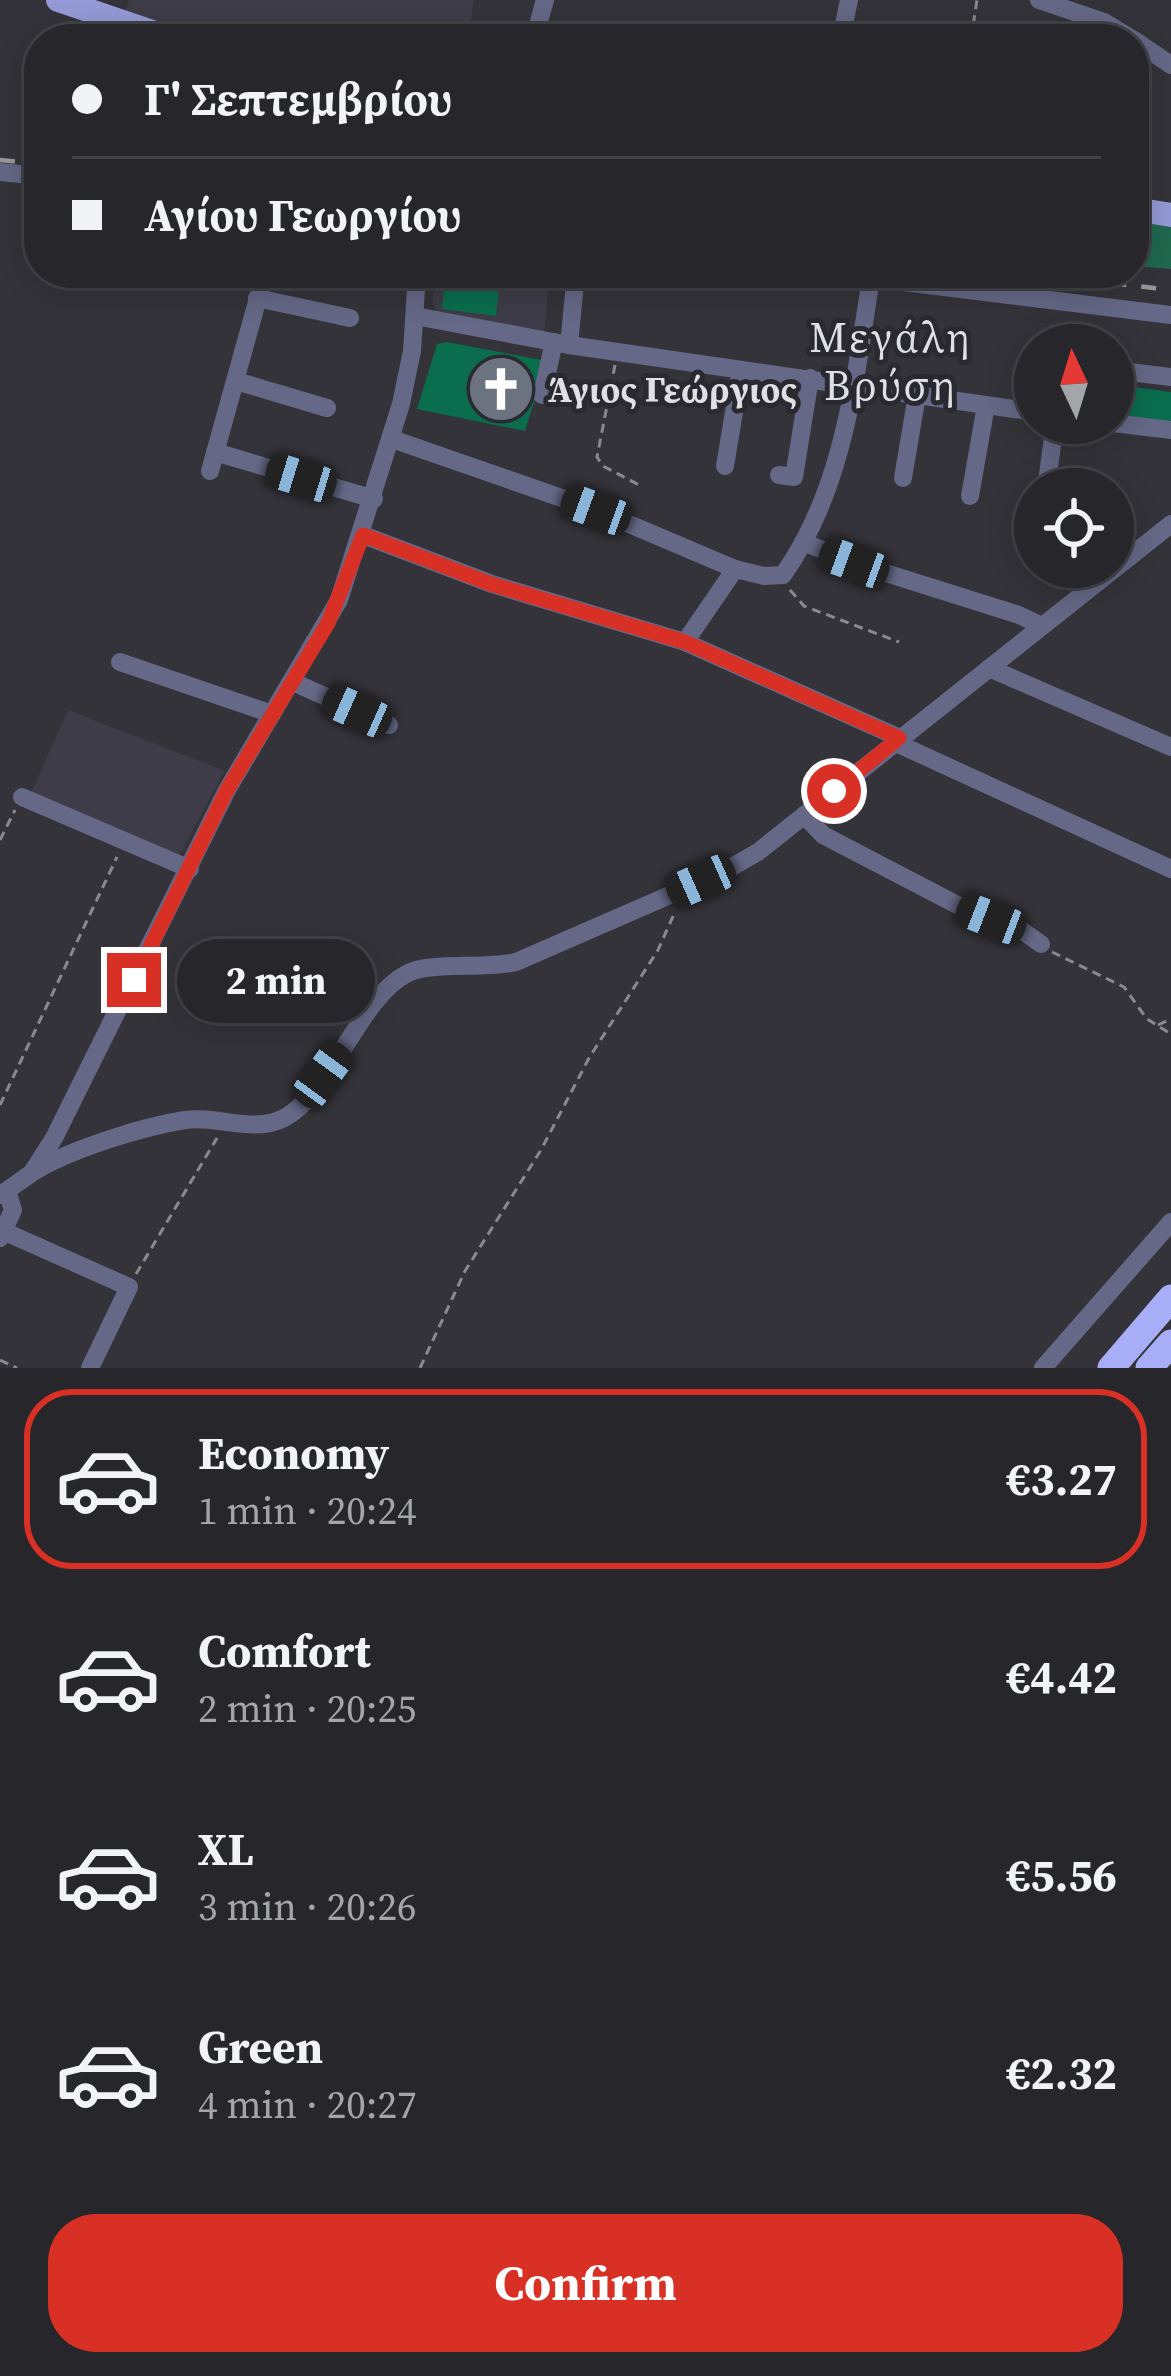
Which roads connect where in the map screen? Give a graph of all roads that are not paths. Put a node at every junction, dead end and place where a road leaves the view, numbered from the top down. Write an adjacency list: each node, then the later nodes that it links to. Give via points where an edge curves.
1 (58, 0): 3 (main road)
2 (1039, 0): 5 (street)
3 (115, 10): 4 (main road)
4 (143, 24)
5 (1090, 24)
6 (260, 288): 11 (street)
7 (416, 288): 13 (street)
8 (573, 288): 15 (street)
9 (869, 288): 21 (street)
10 (952, 288): 12 (street)
11 (257, 298): 14 (street); 20 (street)
12 (1171, 315)
13 (415, 316): 15 (street); 29 (street)
14 (350, 318)
15 (561, 343): 16 (street); 22 (street)
16 (741, 370): 19 (street); 30 (street)
17 (1134, 373): 18 (street)
18 (1171, 377)
19 (810, 378): 21 (street); 31 (street, via 794,477)
20 (236, 381): 25 (street); 34 (street, via 213,462)
21 (855, 384): 23 (street); 37 (street, via 832,476)
22 (542, 394)
23 (917, 395): 24 (street); 32 (street)
24 (986, 405): 26 (street); 33 (street)
25 (327, 408)
26 (1014, 409)
27 (1134, 426): 28 (street)
28 (1171, 430)
29 (392, 439): 34 (street); 38 (street, via 596,510)
30 (724, 466)
31 (779, 475)
32 (903, 478)
33 (970, 496)
34 (374, 499): 36 (street)
35 (1171, 524): 39 (street)
36 (363, 535): 40 (street, via 491,584); 43 (street, via 339,600)
37 (803, 542): 38 (street, via 783,574); 39 (street)
38 (734, 569): 40 (street)
39 (1042, 626): 42 (street)
40 (685, 642): 46 (street)
41 (120, 662): 44 (street)
42 (989, 668): 46 (street); 47 (street)
43 (293, 682): 44 (street); 45 (street)
44 (272, 714): 50 (street)
45 (389, 725)
46 (897, 740): 49 (street); 51 (street)
47 (1171, 748)
48 (22, 797): 50 (street)
49 (804, 815): 52 (street, via 823,835); 53 (street, via 741,862 516,962 403,975 301,1106 282,1119 187,1119)
50 (190, 868): 53 (street)
51 (1171, 869)
52 (1040, 944)
53 (33, 1172): 54 (street)
54 (3, 1193): 56 (street, via 13,1210)
55 (1171, 1222): 60 (street)
56 (2, 1234): 59 (street, via 129,1287)
57 (1171, 1298): 61 (highway)
58 (1171, 1343): 62 (highway)
59 (90, 1368)
60 (1043, 1368)
61 (1111, 1368)
62 (1150, 1368)

